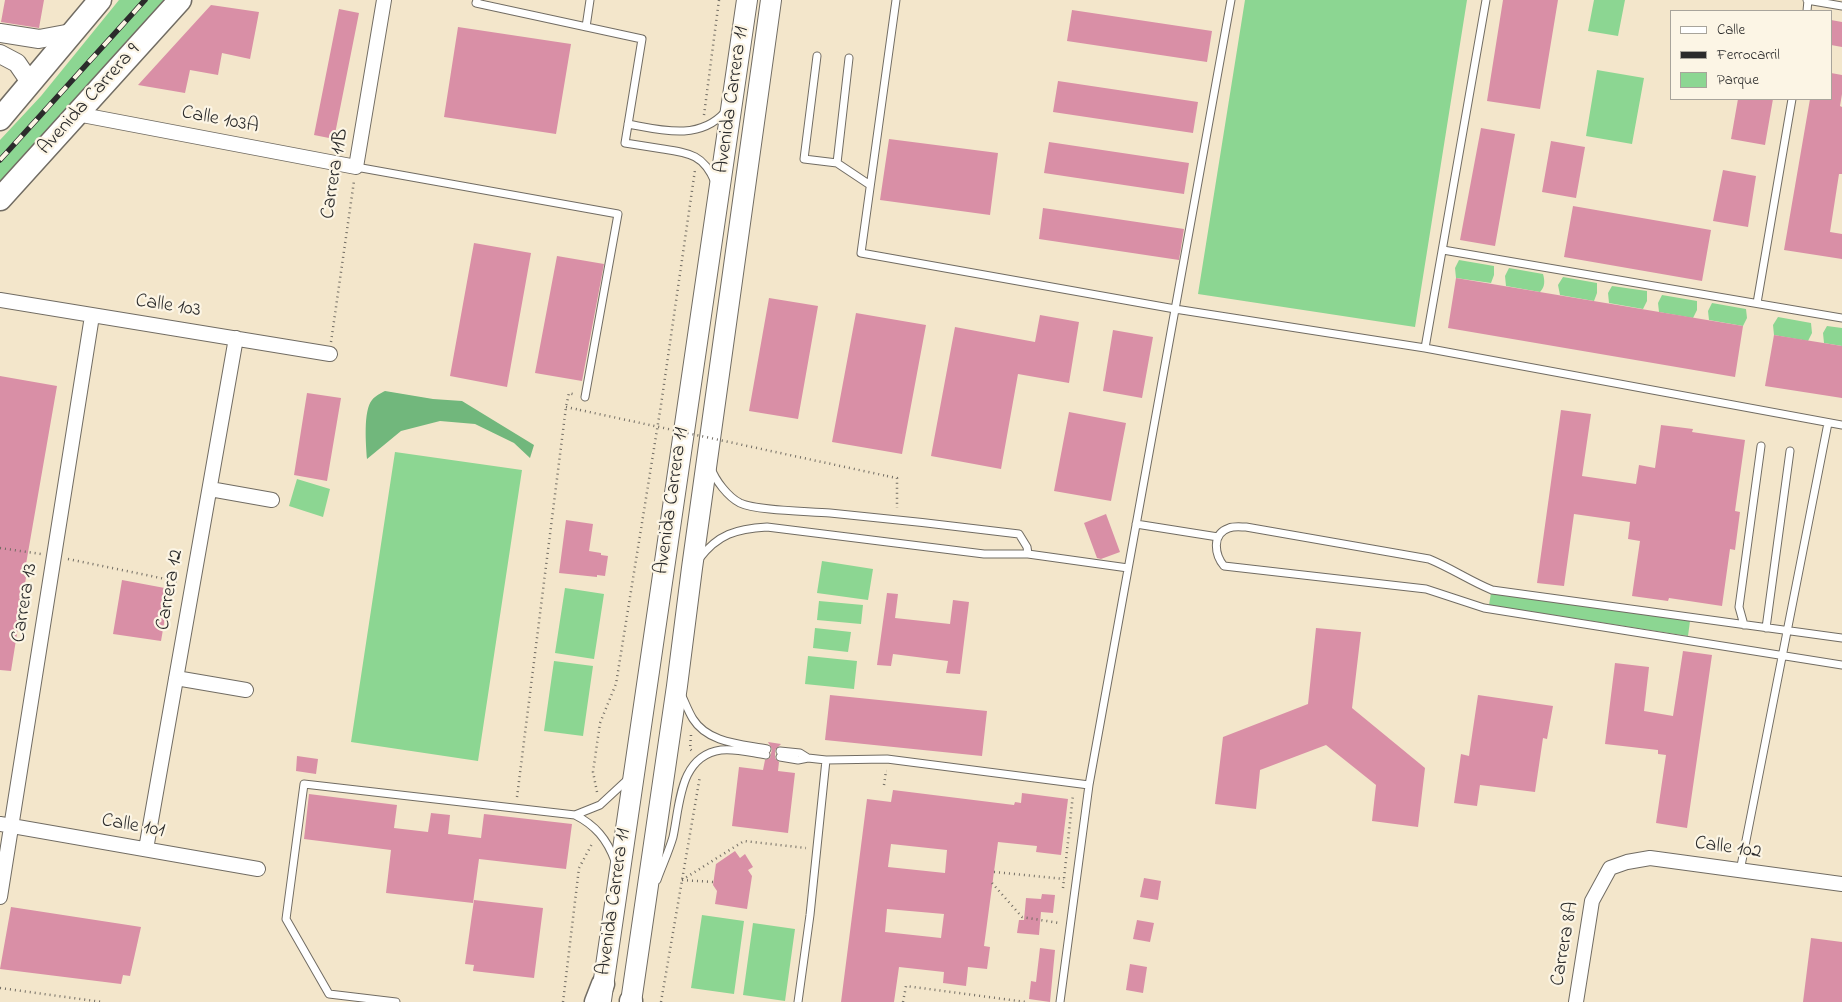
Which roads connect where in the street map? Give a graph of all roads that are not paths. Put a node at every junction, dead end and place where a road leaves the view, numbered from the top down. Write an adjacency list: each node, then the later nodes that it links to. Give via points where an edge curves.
1 (100, 0): 15 (main road)
2 (180, 0): 23 (main road, Avenida Carrera 9)
3 (384, 0): 27 (street, Carrera 11B)
4 (477, 0): 13 (lane, via 476,3)
5 (590, 0): 13 (lane)
6 (747, 0): 21 (main road, Avenida Carrera 11)
7 (771, 0): 45 (main road, Avenida Carrera 11)
8 (896, 0): 28 (lane)
9 (1230, 0): 34 (lane)
10 (1486, 0): 31 (lane)
11 (1808, 0): 12 (lane)
12 (1842, 6)
13 (586, 27): 25 (lane, via 642,39)
14 (0, 34): 15 (street, via 39,38)
15 (71, 34): 19 (main road)
16 (0, 54): 19 (street, via 17,63)
17 (817, 56): 26 (lane, via 804,159)
18 (849, 58): 26 (lane)
19 (30, 82): 22 (main road); 24 (main road)
20 (1792, 100): 33 (lane)
21 (731, 106): 25 (lane, via 718,119 687,132); 29 (main road, Avenida Carrera 11)
22 (0, 108)
23 (77, 114): 27 (street, Calle 103A); 30 (main road, Avenida Carrera 9)
24 (0, 119)
25 (628, 124): 29 (lane, via 625,143 684,151 697,157 708,167)
26 (837, 163): 28 (lane)
27 (356, 167): 40 (lane, via 618,214)
28 (870, 185): 34 (lane, via 861,253)
29 (719, 194): 64 (main road, Avenida Carrera 11)
30 (0, 199)
31 (1443, 250): 33 (lane); 38 (lane)
32 (0, 300): 35 (street, Calle 103)
33 (1757, 303): 36 (lane)
34 (1175, 309): 38 (lane); 48 (lane)
35 (92, 316): 37 (street, Calle 103); 67 (street, Carrera 13, via 54,556)
36 (1842, 318)
37 (236, 338): 39 (street, Calle 103); 46 (street, Carrera 12)
38 (1425, 348): 41 (lane)
39 (330, 354)
40 (585, 397)
41 (1828, 423): 42 (lane); 55 (lane)
42 (1842, 425)
43 (1761, 446): 53 (lane, via 1738,607)
44 (1790, 451): 54 (lane)
45 (707, 456): 50 (lane, via 720,484 740,503 1019,534); 51 (main road, Avenida Carrera 11)
46 (210, 489): 47 (street); 59 (street, Carrera 12)
47 (272, 500)
48 (1136, 524): 49 (lane); 52 (lane)
49 (1218, 538): 53 (lane, via 1229,528 1246,527 1429,559 1492,590); 57 (lane, via 1215,547 1224,566 1426,589 1484,608)
50 (1028, 554): 51 (lane, via 984,554 767,527 736,530 723,536 705,550); 52 (lane)
51 (692, 568): 60 (main road, Avenida Carrera 11)
52 (1128, 568): 65 (lane)
53 (1744, 625): 54 (lane)
54 (1766, 628): 55 (lane)
55 (1788, 631): 56 (lane); 57 (lane)
56 (1842, 638)
57 (1783, 656): 58 (lane); 71 (lane)
58 (1842, 665)
59 (176, 678): 61 (street); 68 (street, Carrera 12)
60 (677, 686): 75 (main road, Avenida Carrera 11); 75 (lane, via 693,719 705,731 722,740 766,752 712,752 689,771 672,838)
61 (246, 690)
62 (780, 754): 63 (lane, via 800,753 808,758)
63 (826, 760): 65 (lane, via 887,760); 79 (lane)
64 (633, 775): 66 (lane, via 605,802); 72 (main road, Avenida Carrera 11)
65 (1088, 785): 80 (lane)
66 (575, 815): 72 (lane, via 602,835); 77 (lane, via 304,784 286,919 329,994)
67 (6, 825): 68 (street, Calle 101); 74 (street, Carrera 13)
68 (146, 849): 70 (street, Calle 101)
69 (1610, 868): 71 (street, Calle 102, via 1650,858); 81 (street, Carrera 8A, via 1592,901)
70 (258, 869)
71 (1740, 871): 73 (street, Calle 102)
72 (619, 872): 76 (main road, Avenida Carrera 11)
73 (1842, 884)
74 (0, 897)
75 (642, 920): 78 (main road, Avenida Carrera 11)
76 (600, 996)
77 (396, 1002)
78 (631, 1002)
79 (798, 1002)
80 (1060, 1002)
81 (1576, 1002)

